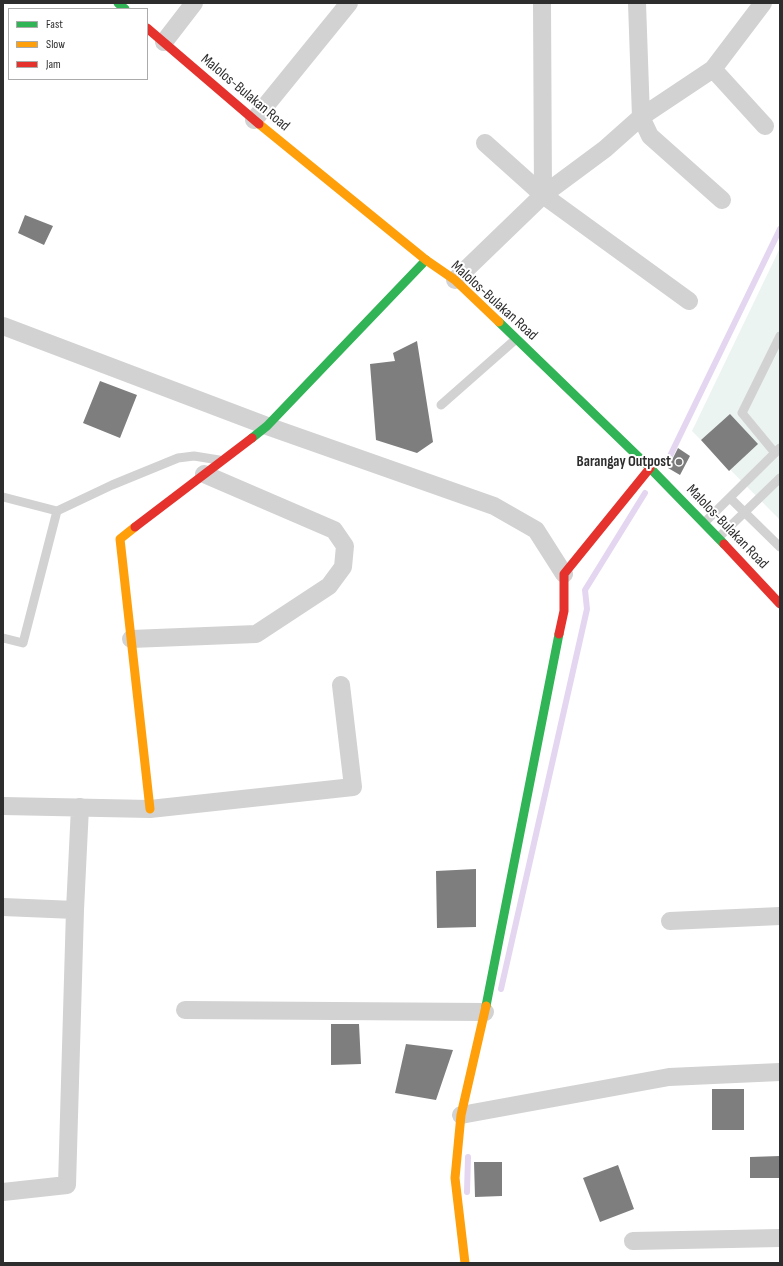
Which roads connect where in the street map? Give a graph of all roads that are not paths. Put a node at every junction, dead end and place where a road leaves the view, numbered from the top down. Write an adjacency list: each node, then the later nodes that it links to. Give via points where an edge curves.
1 (194, 3): 7 (street)
2 (349, 3): 10 (street)
3 (542, 3): 13 (street)
4 (637, 3): 9 (street)
5 (763, 3): 8 (street)
6 (148, 29): 7 (street, Malolos-Bulakan Road)
7 (164, 42): 10 (street, Malolos-Bulakan Road)
8 (713, 70): 9 (street); 11 (street)
9 (642, 117): 13 (street, via 605,149); 14 (street, via 650,136)
10 (254, 120): 15 (street, Malolos-Bulakan Road)
11 (765, 126)
12 (485, 143): 13 (street)
13 (543, 195): 16 (street); 17 (street)
14 (722, 200)
15 (426, 260): 16 (street, Malolos-Bulakan Road); 22 (street)
16 (455, 280): 20 (street, Malolos-Bulakan Road)
17 (690, 301)
18 (3, 326): 22 (street)
19 (780, 336): 23 (lane, via 742,413)
20 (516, 339): 21 (lane); 25 (street, Malolos-Bulakan Road)
21 (441, 405)
22 (267, 426): 24 (street); 35 (street, via 494,506 536,530)
23 (777, 450): 29 (lane)
24 (222, 461): 26 (street); 30 (lane, via 194,456 178,458)
25 (650, 468): 32 (street, Malolos-Bulakan Road); 35 (street)
26 (204, 474): 38 (street, via 120,539); 38 (street, via 334,530 345,546 343,567 329,586 256,634)
27 (780, 478): 31 (lane)
28 (3, 497): 30 (lane)
29 (730, 498): 31 (lane); 32 (lane)
30 (57, 511): 37 (lane, via 23,643)
31 (745, 512): 33 (lane); 34 (lane)
32 (704, 523): 33 (street, Malolos-Bulakan Road)
33 (718, 538): 36 (street, Malolos-Bulakan Road)
34 (780, 547)
35 (564, 574): 48 (street, via 564,611)
36 (780, 604)
37 (3, 638)
38 (132, 639): 42 (street)
39 (341, 685): 42 (street, via 353,788)
40 (3, 806): 41 (street)
41 (80, 807): 42 (street); 44 (street)
42 (150, 809)
43 (3, 907): 44 (street)
44 (74, 910): 51 (street, via 67,1185)
45 (780, 916): 46 (street)
46 (670, 921)
47 (185, 1010): 48 (street)
48 (485, 1012): 50 (street)
49 (780, 1072): 50 (street, via 670,1077)
50 (461, 1115): 54 (street, via 455,1178)
51 (3, 1192)
52 (780, 1238): 53 (street)
53 (633, 1241)
54 (465, 1263)

